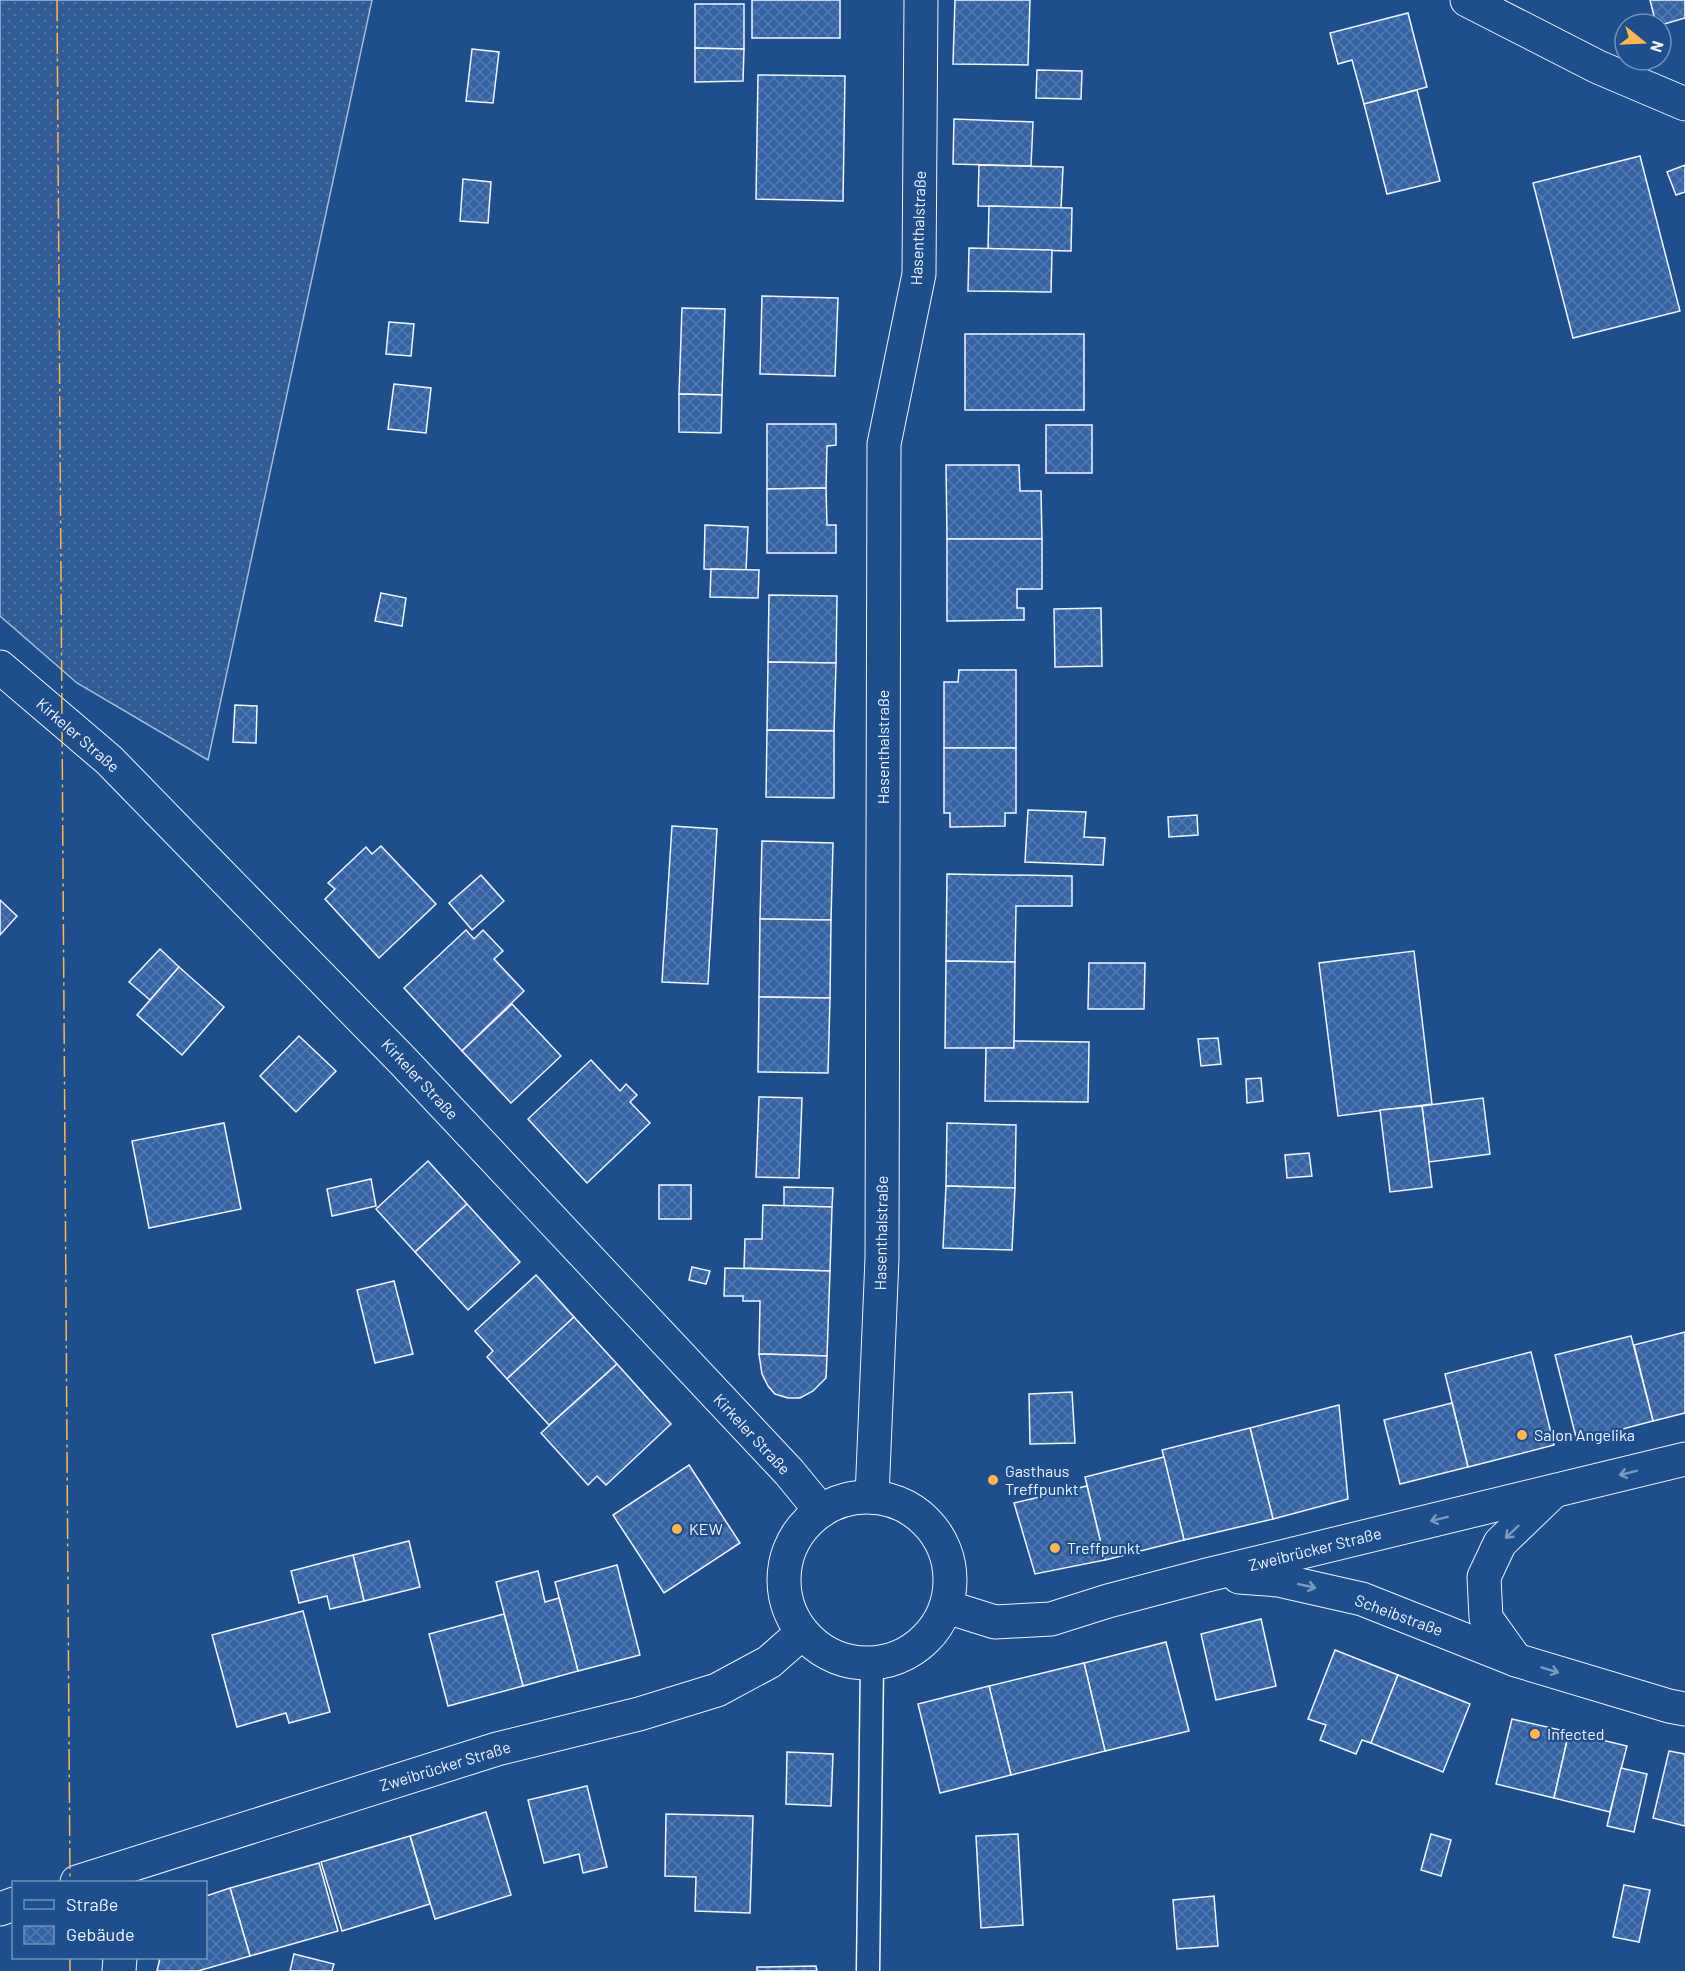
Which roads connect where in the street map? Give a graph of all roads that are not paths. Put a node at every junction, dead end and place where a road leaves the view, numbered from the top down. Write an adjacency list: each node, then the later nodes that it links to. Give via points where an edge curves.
1 (921, 0): 7 (main road, Hasenthalstraße, via 919,274 884,444 882,1246)
2 (1467, 0): 3 (main road, via 1598,67)
3 (1685, 104)
4 (0, 667): 8 (main road, Kirkeler Straße, via 109,760 395,1053)
5 (1685, 1459): 6 (main road, Zweibrücker Straße, one-way to 6)
6 (1554, 1491): 9 (main road, Zweibrücker Straße, one-way to 9); 12 (main road, one-way to 12, via 1500,1543 1484,1576 1486,1618)
7 (872, 1497): 8 (main road, via 845,1500); 10 (main road, via 897,1502 919,1514 936,1533 947,1556 951,1581)
8 (821, 1511): 11 (main road, via 801,1530 788,1554 785,1591 789,1609)
9 (1207, 1575): 10 (main road, Zweibrücker Straße, via 1051,1620 995,1622); 12 (main road, Scheibstraße, one-way to 12, via 1278,1580 1362,1599)
10 (947, 1607): 13 (main road, via 935,1629 918,1647 897,1659)
11 (802, 1633): 13 (main road, via 822,1651 846,1662); 15 (main road, Zweibrücker Straße, via 769,1662 717,1690 498,1749)
12 (1516, 1660): 14 (main road, Scheibstraße, one-way to 14)
13 (872, 1664): 17 (lane)
14 (1685, 1709)
15 (125, 1874): 16 (main road, Zweibrücker Straße)
16 (83, 1881)
17 (868, 1971)

